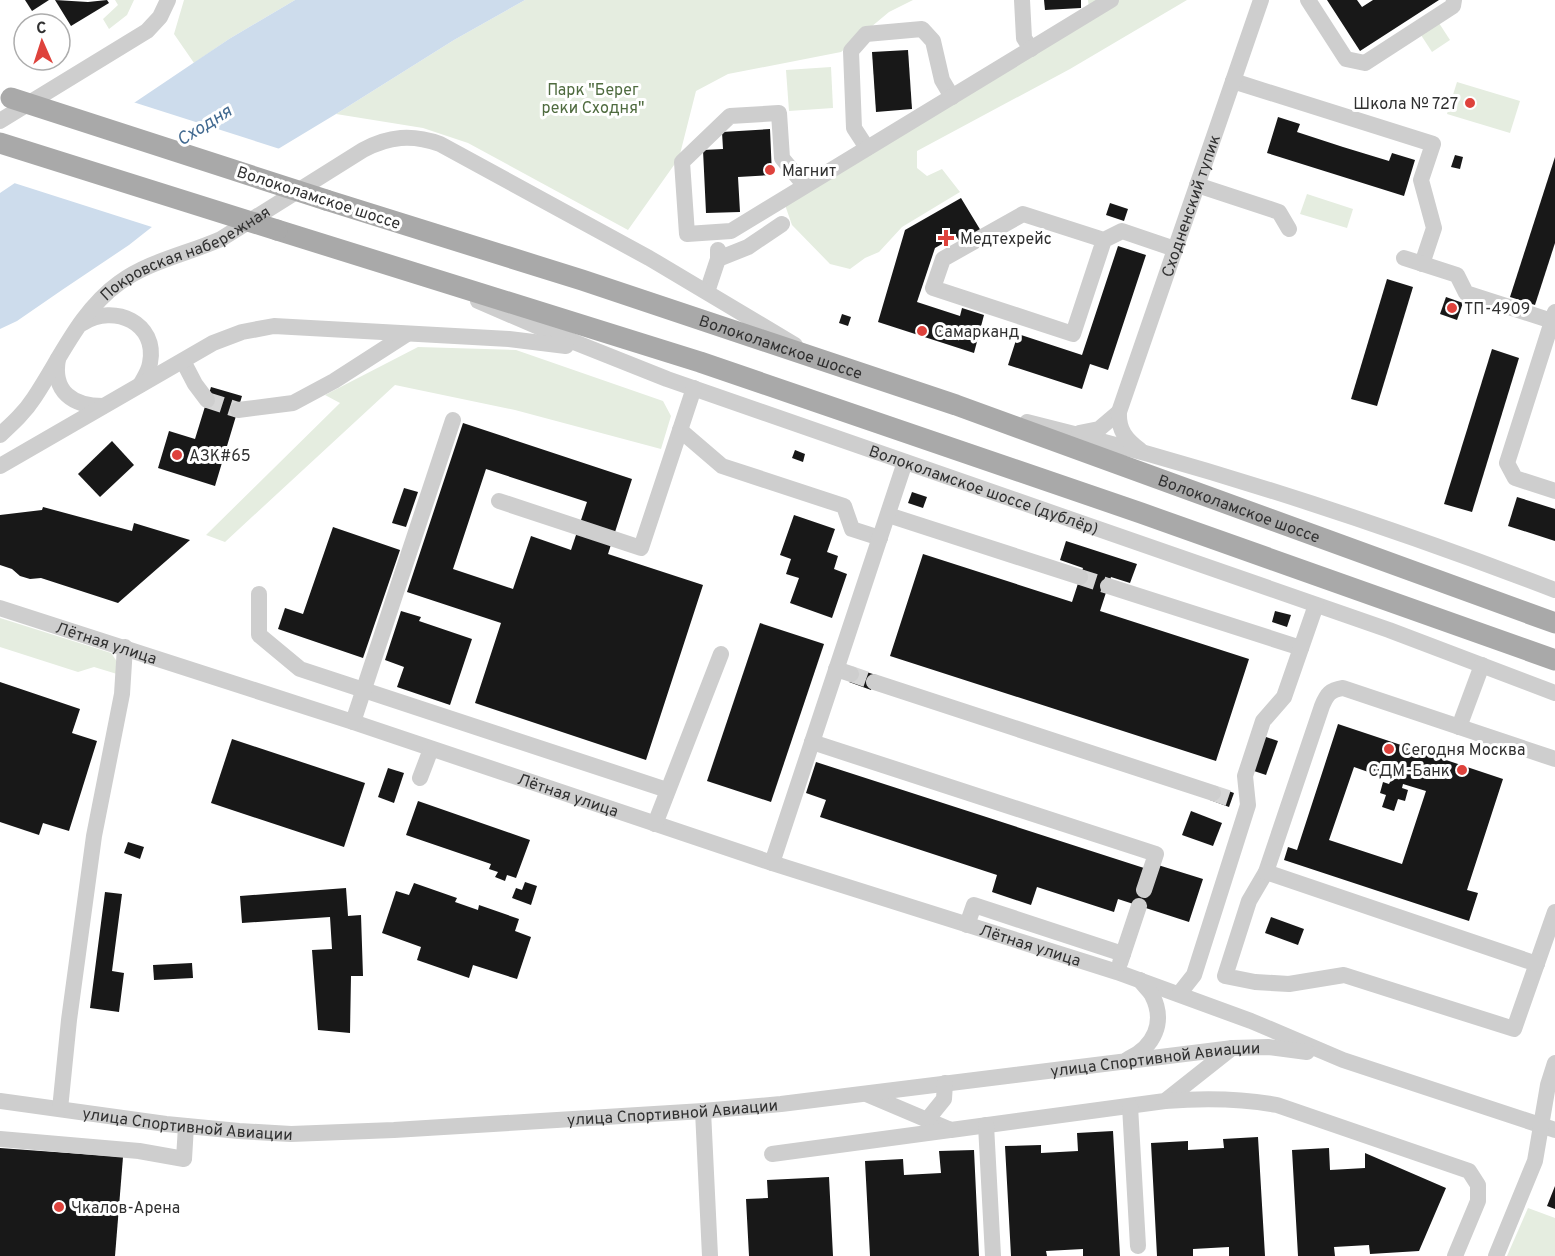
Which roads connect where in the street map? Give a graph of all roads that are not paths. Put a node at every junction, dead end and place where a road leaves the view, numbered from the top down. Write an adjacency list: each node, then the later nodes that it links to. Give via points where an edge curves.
1 (168, 0): 11 (street, via 147,31)
2 (1022, 0): 7 (street, via 1024,38)
3 (1111, 0): 7 (street)
4 (1261, 0): 8 (street, Сходненский тупик)
5 (1308, 0): 6 (street, via 1346,59 1365,63 1453,6)
6 (1454, 0)
7 (1031, 49): 10 (street)
8 (1233, 81): 14 (street, Сходненский тупик); 21 (street, via 1433,144 1421,180 1434,228)
9 (6, 96): 29 (main road, Волоколамское шоссе, bridge)
10 (952, 96): 13 (street); 13 (street, via 942,80 933,41 922,29 866,34 852,51 854,128)
11 (0, 121)
12 (0, 143): 22 (main road, bridge)
13 (867, 148): 15 (street)
14 (1197, 185): 17 (street, via 1279,212); 19 (street, Сходненский тупик)
15 (805, 186): 15 (street, via 731,231 687,234 682,162 730,116 779,113 782,158)
16 (782, 224): 23 (street, via 748,247 718,254)
17 (1289, 230)
18 (1104, 240): 18 (street, via 1073,334 933,288 943,259 1023,214); 19 (street, via 1122,231)
19 (1175, 249): 37 (street, Сходненский тупик)
20 (1404, 258): 21 (street)
21 (1422, 264): 24 (street, via 1457,275 1466,294)
22 (417, 274): 27 (street, Волоколамское шоссе (дублёр)); 59 (main road, via 700,362)
23 (707, 292): 25 (street, Покровская набережная, via 440,144 423,138 391,138 363,150 221,239 154,264 120,282); 29 (street, Покровская набережная)
24 (1554, 317): 45 (street, via 1507,463 1515,478)
25 (80, 325): 28 (street, Покровская набережная); 31 (street, via 90,318 115,315 142,329 151,354)
26 (407, 334): 27 (street, via 547,343); 30 (street, via 274,326 213,343); 36 (street, via 293,403)
27 (612, 356): 32 (street, Волоколамское шоссе (дублёр))
28 (58, 358): 35 (street, via 58,377 67,396 76,403); 41 (street, Покровская набережная, via 33,399)
29 (820, 359): 34 (main road, Волоколамское шоссе)
30 (183, 361): 31 (street); 33 (street)
31 (140, 385): 35 (street)
32 (694, 388): 39 (street); 43 (street, Волоколамское шоссе (дублёр))
33 (207, 400)
34 (956, 405): 40 (street); 55 (main road, Волоколамское шоссе)
35 (103, 406): 44 (street)
36 (238, 410)
37 (1119, 412): 40 (street, via 1099,429); 42 (street, via 1124,436)
38 (453, 420): 62 (street)
39 (680, 430): 46 (street, via 641,548); 48 (street, via 722,466 844,506 852,529)
40 (1072, 433): 42 (street)
41 (0, 435)
42 (1149, 455): 51 (street, via 1323,506)
43 (905, 462): 47 (street); 53 (street, Волоколамское шоссе (дублёр))
44 (0, 466)
45 (1555, 491)
46 (499, 501)
47 (888, 515): 48 (street); 49 (street)
48 (880, 538): 66 (street, via 844,672)
49 (1080, 577)
50 (1108, 586): 57 (street)
51 (1555, 590)
52 (259, 594): 62 (street, via 259,635 300,669)
53 (1316, 605): 57 (street); 60 (street, Волоколамское шоссе (дублёр))
54 (0, 608): 56 (street, Лётная улица)
55 (1555, 623)
56 (125, 647): 64 (street, Лётная улица); 93 (street, via 122,694 94,836)
57 (1301, 648): 73 (street, via 1284,698 1263,721 1245,776)
58 (721, 654): 70 (street)
59 (1555, 660)
60 (1482, 665): 63 (street, Волоколамское шоссе (дублёр)); 65 (street)
61 (874, 682): 71 (street)
62 (364, 690): 64 (street); 70 (street)
63 (1555, 693)
64 (353, 722): 67 (street, Лётная улица)
65 (1459, 727): 68 (street); 76 (street, via 1343,688 1333,689 1322,706)
66 (812, 742): 75 (street); 79 (street, via 1156,854)
67 (431, 748): 69 (street); 74 (street, Лётная улица)
68 (1555, 759)
69 (420, 778)
70 (667, 790): 74 (street)
71 (1213, 793)
72 (1232, 799): 73 (street)
73 (1248, 805): 83 (street, via 1194,975)
74 (655, 824): 75 (street, Лётная улица)
75 (772, 863): 78 (street, Лётная улица)
76 (1266, 872): 80 (street); 80 (street, via 1249,901 1225,976 1289,984 1344,975 1514,1029)
77 (1555, 912): 80 (street)
78 (967, 925): 79 (street, via 974,905); 81 (street, Лётная улица)
79 (1123, 954): 81 (street)
80 (1537, 964)
81 (1117, 972): 82 (street, Лётная улица)
82 (1139, 980): 83 (street, Лётная улица); 86 (street, via 1152,995 1158,1015 1154,1038 1140,1053)
83 (1179, 994): 85 (street, Лётная улица)
84 (1233, 1048): 85 (street, улица Спортивной Авиации, via 1300,1050); 86 (street, улица Спортивной Авиации); 91 (street)
85 (1343, 1060): 98 (street, Лётная улица)
86 (1123, 1062): 88 (street, улица Спортивной Авиации)
87 (1555, 1063): 98 (street, via 1548,1085)
88 (945, 1083): 89 (street, улица Спортивной Авиации); 95 (street, via 944,1099)
89 (864, 1093): 94 (street, улица Спортивной Авиации); 95 (street)
90 (0, 1101): 93 (street, улица Спортивной Авиации)
91 (1165, 1101): 92 (street); 105 (street, via 1248,1100 1277,1105 1469,1171 1478,1185 1478,1201)
92 (1130, 1106): 96 (street); 102 (street)
93 (60, 1109): 97 (street, улица Спортивной Авиации)
94 (703, 1111): 97 (street, улица Спортивной Авиации, via 302,1133); 103 (street)
95 (927, 1120): 99 (street)
96 (987, 1125): 99 (street); 104 (street)
97 (186, 1126): 100 (street, via 184,1159 139,1151)
98 (1548, 1128): 106 (street)
99 (951, 1130): 101 (street)
100 (0, 1139)
101 (772, 1154)
102 (1138, 1246)
103 (710, 1256)
104 (993, 1256)
105 (1455, 1256)
106 (1496, 1256)

